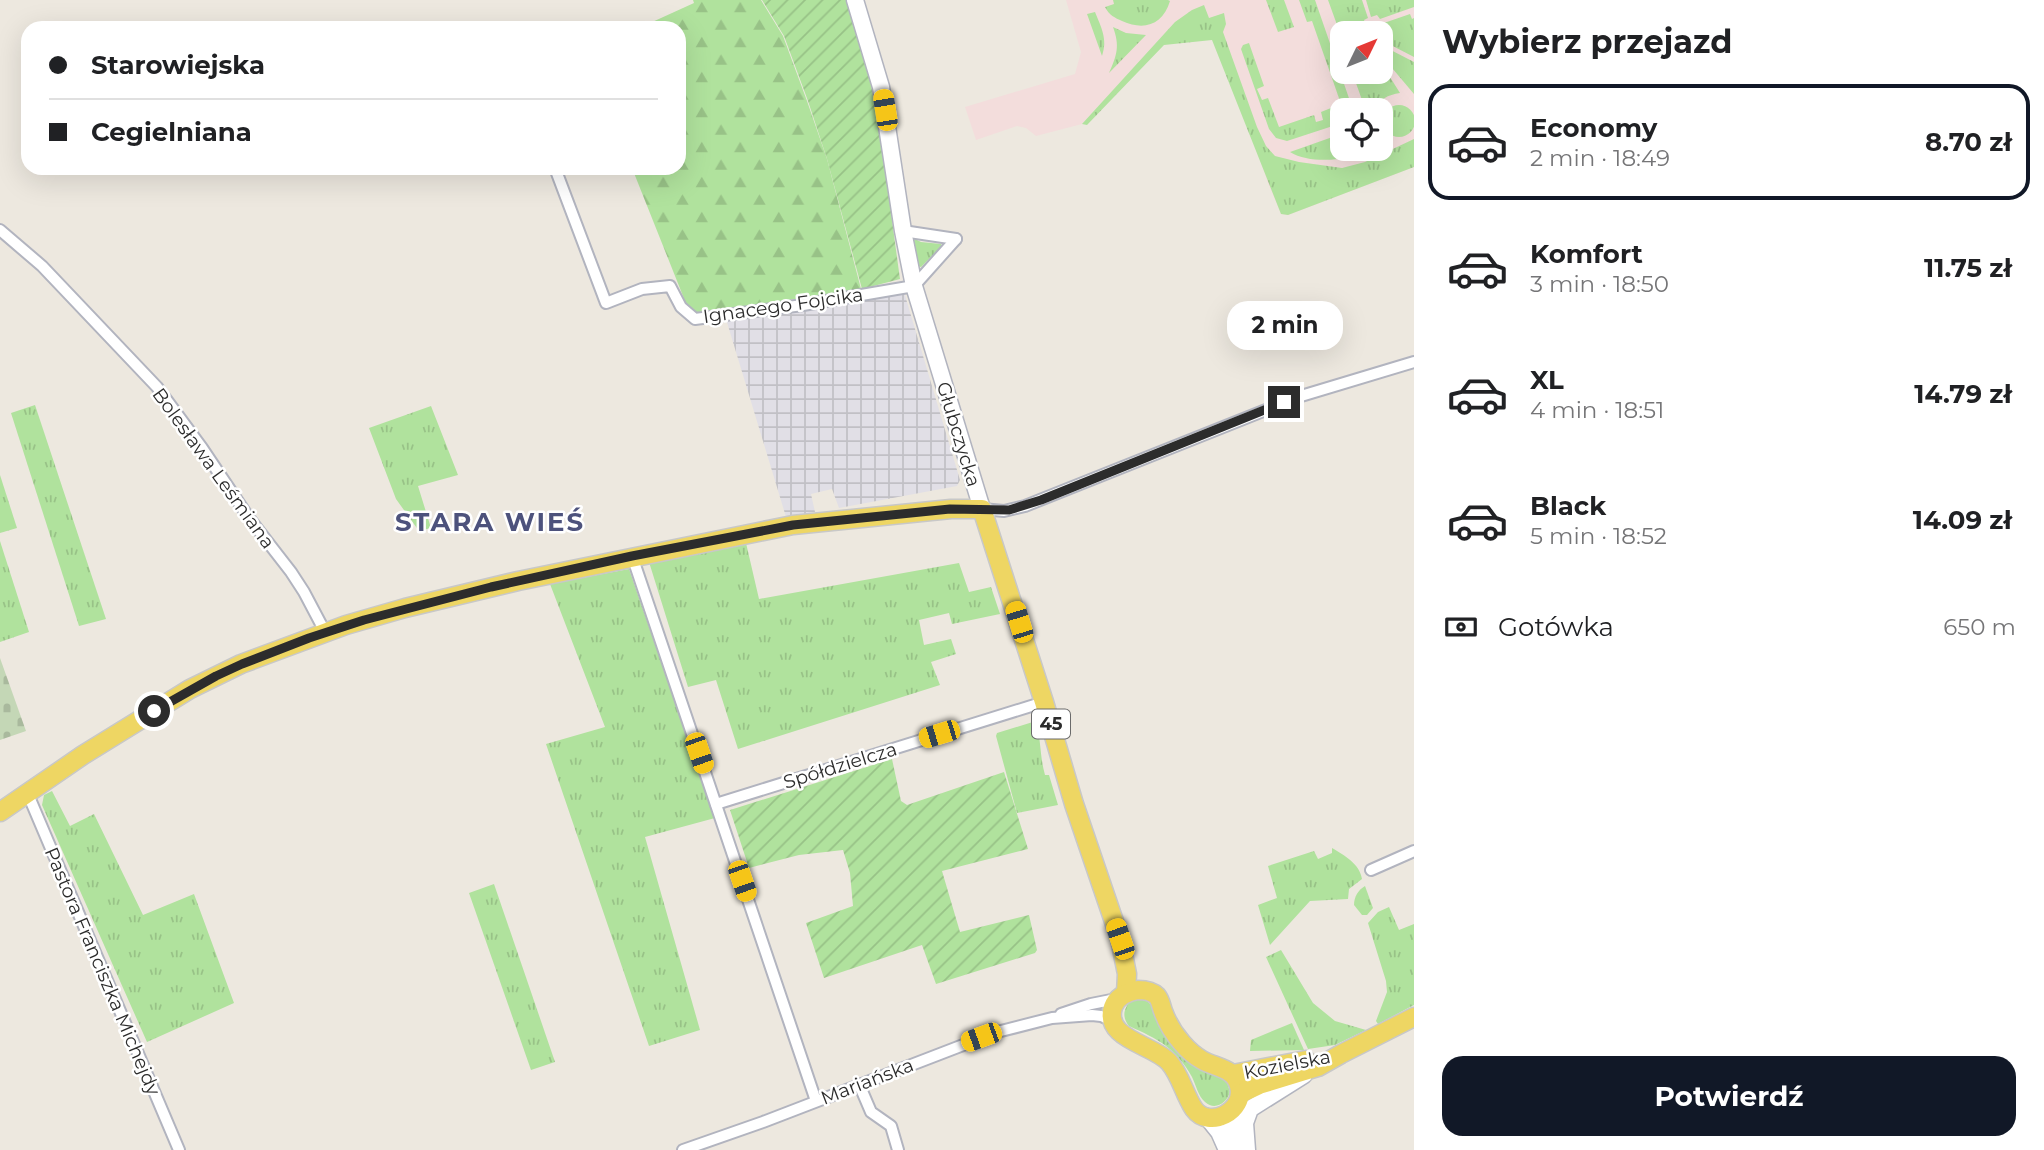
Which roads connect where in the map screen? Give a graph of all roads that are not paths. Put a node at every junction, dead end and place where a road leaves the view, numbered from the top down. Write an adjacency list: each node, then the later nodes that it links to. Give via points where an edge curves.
1 (855, 0): 4 (main road, Głubczycka, via 881,87)
2 (558, 175): 5 (street, Ignacego Fojcika, via 606,303 642,289 670,286 681,307 695,319)
3 (0, 230): 9 (street, Bolesława Leśmiana, via 42,266 156,387 291,572)
4 (903, 231): 5 (main road, Głubczycka); 5 (street, via 956,239)
5 (914, 286): 7 (main road, Głubczycka)
6 (1414, 362): 7 (street, via 1284,402 1025,506)
7 (982, 509): 8 (main road, via 812,522); 10 (main road, Głubczycka / 45)
8 (632, 556): 11 (main road, via 405,608 254,659 190,689); 12 (street)
9 (323, 628)
10 (1044, 702): 12 (street, Spółdzielcza); 16 (main road, Głubczycka / 45)
11 (27, 792): 13 (main road); 29 (street, Pastora Franciszka Michejdy)
12 (716, 804): 26 (street)
13 (0, 812)
14 (1414, 851): 15 (street)
15 (1371, 870)
16 (1120, 939): 17 (main road, Głubczycka / 45); 18 (main road, Głubczycka / 45, via 1127,974)
17 (1148, 990): 18 (main road); 24 (main road, 45, via 1159,998 1169,1025 1188,1050)
18 (1122, 996): 20 (street, Mariańska); 21 (main road, 45, via 1114,1007)
19 (1414, 1017): 22 (main road, Kozielska)
20 (1052, 1018): 21 (street, Mariańska, via 1092,1015); 25 (street, Mariańska, via 997,1031)
21 (1113, 1021): 28 (main road, via 1124,1036 1169,1062 1195,1110)
22 (1340, 1054): 23 (main road, Kozielska); 24 (main road, Kozielska)
23 (1318, 1067): 27 (main road, Kozielska, via 1259,1085); 34 (main road, via 1250,1109 1245,1123)
24 (1233, 1074): 27 (main road, via 1238,1083)
25 (859, 1084): 26 (street, Mariańska); 31 (street, via 872,1112 891,1126)
26 (816, 1101): 30 (street, Mariańska)
27 (1237, 1101): 28 (main road, Kozielska, via 1229,1113); 33 (main road, via 1232,1126)
28 (1207, 1117): 32 (main road)
29 (179, 1150)
30 (683, 1150)
31 (898, 1150)
32 (1227, 1150)
33 (1240, 1150)
34 (1247, 1150)

